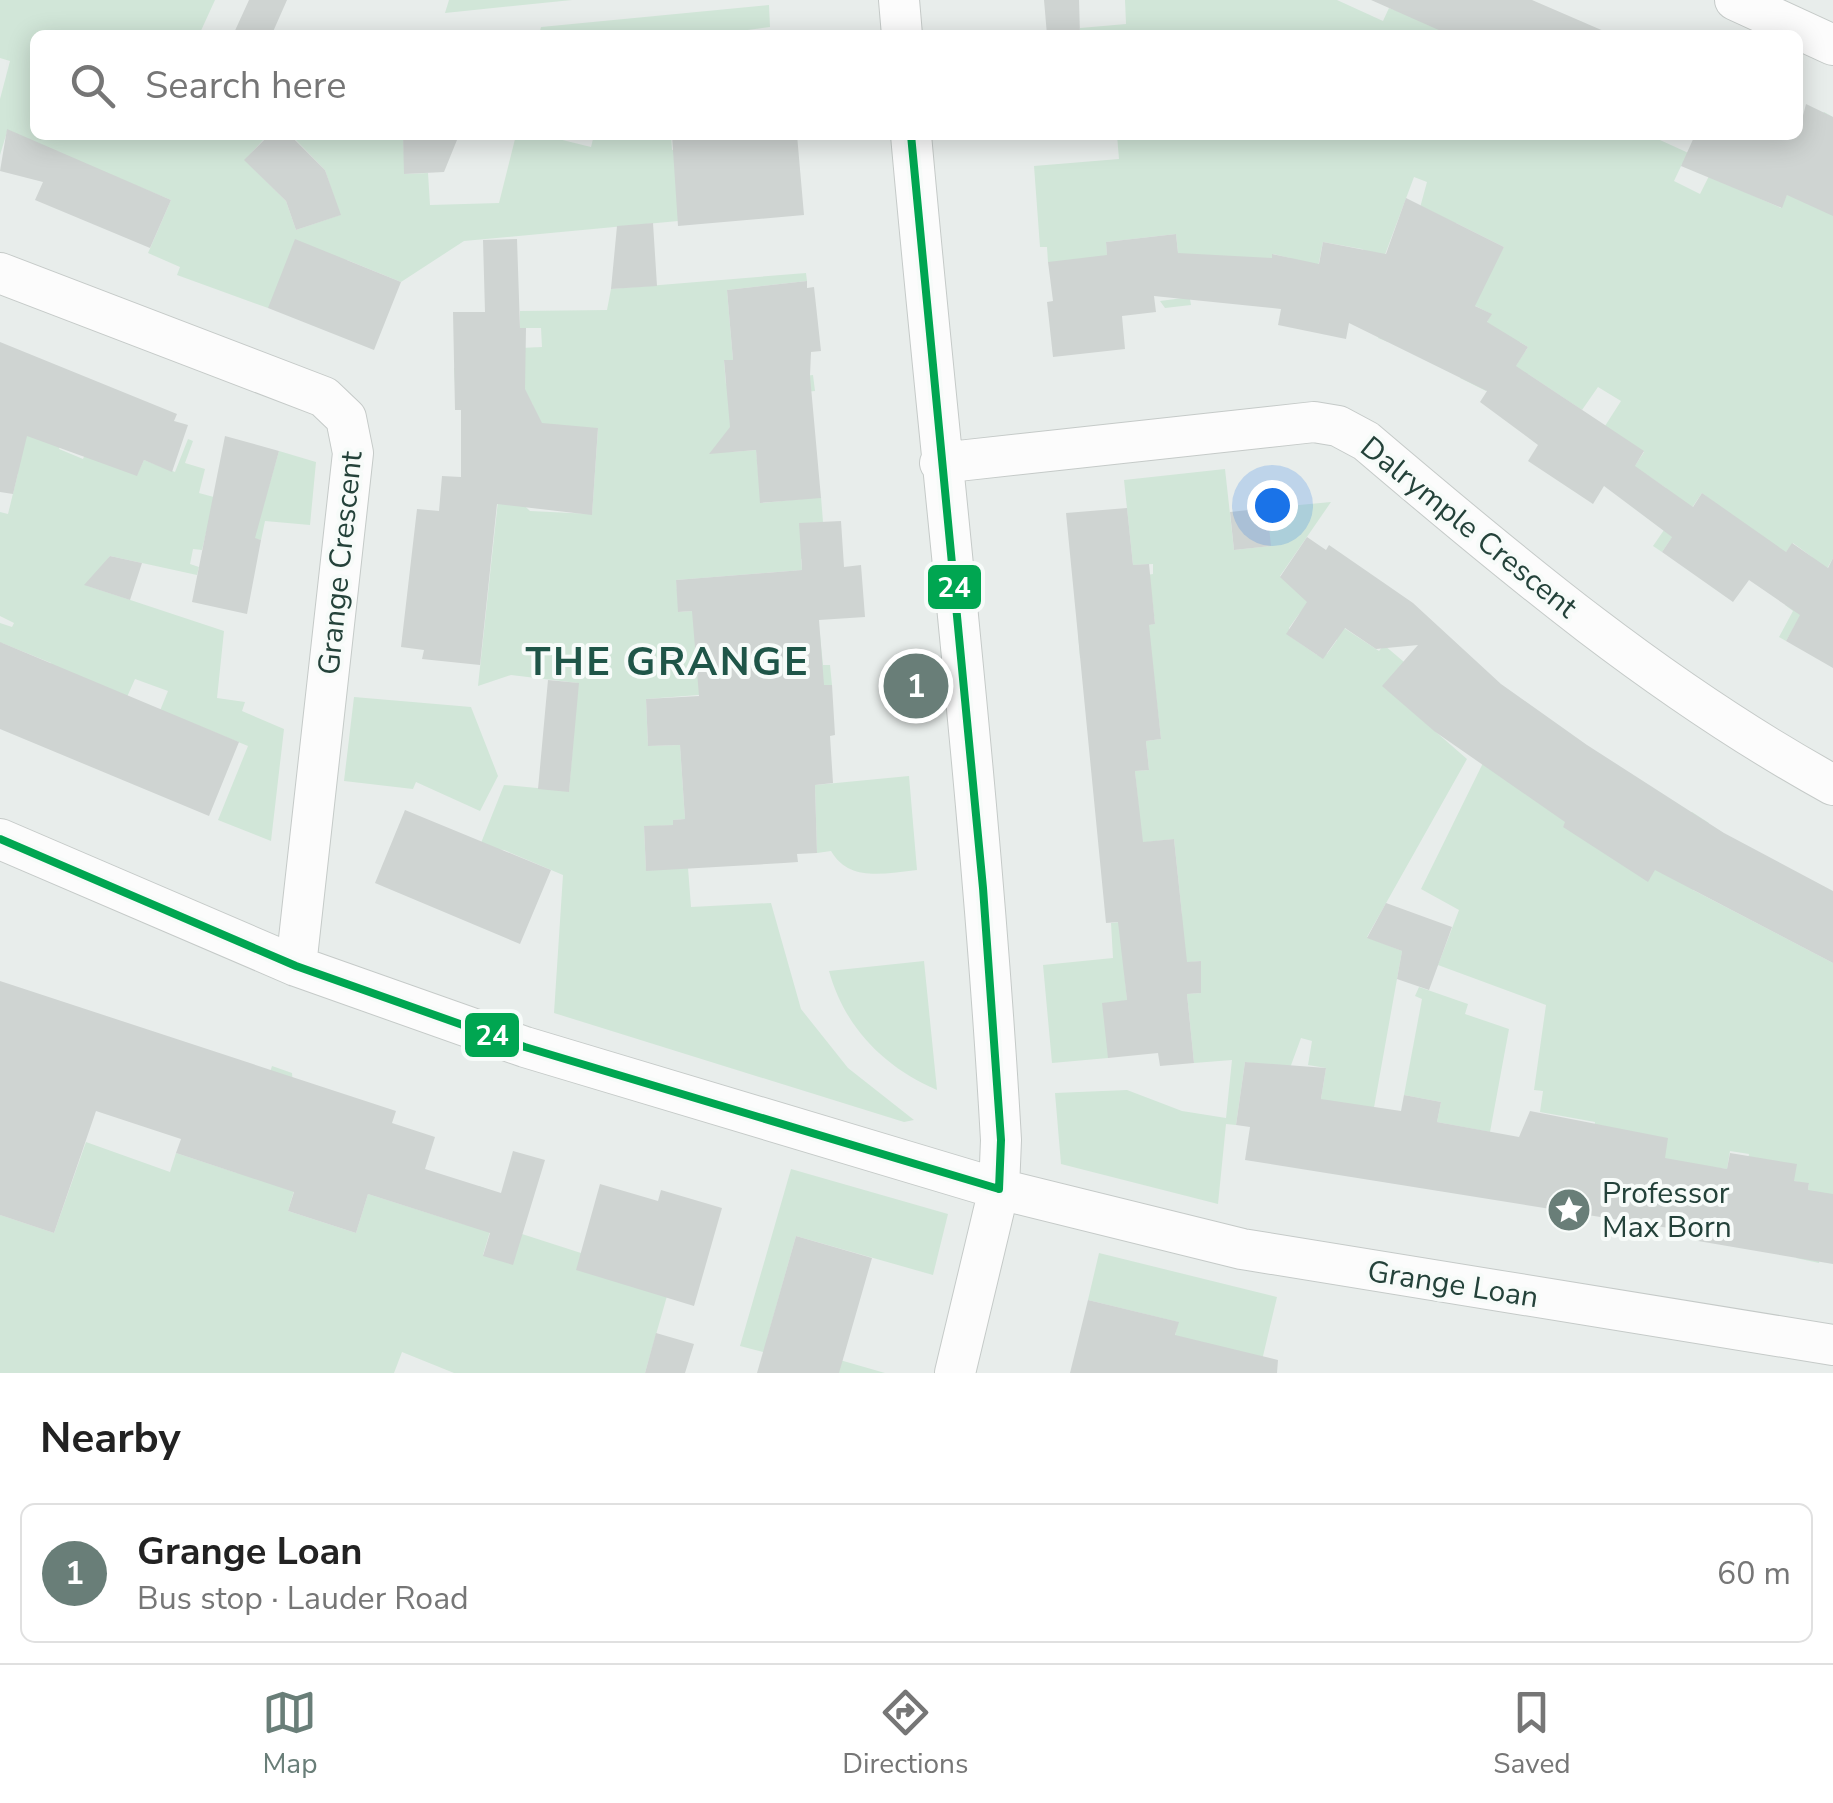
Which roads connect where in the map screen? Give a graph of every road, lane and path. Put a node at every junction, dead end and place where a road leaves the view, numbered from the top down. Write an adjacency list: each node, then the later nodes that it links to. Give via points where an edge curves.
1 (899, 0): 3 (street)
2 (1735, 0): 4 (street)
3 (902, 30)
4 (1800, 30)
5 (1803, 31): 6 (street)
6 (1833, 45)
7 (911, 140): 9 (street)
8 (0, 273): 12 (street, Grange Crescent, via 324,397 350,427)
9 (940, 463): 10 (street, Dalrymple Crescent, via 1314,422 1338,426 1366,441 1542,590 1653,672 1738,732); 13 (street, via 982,844)
10 (1833, 786)
11 (0, 839): 12 (street, Grange Loan)
12 (296, 966): 13 (street, Grange Loan, via 543,1053)
13 (999, 1189): 14 (street, Grange Loan, via 1242,1249); 15 (street)
14 (1833, 1345)
15 (955, 1373)

